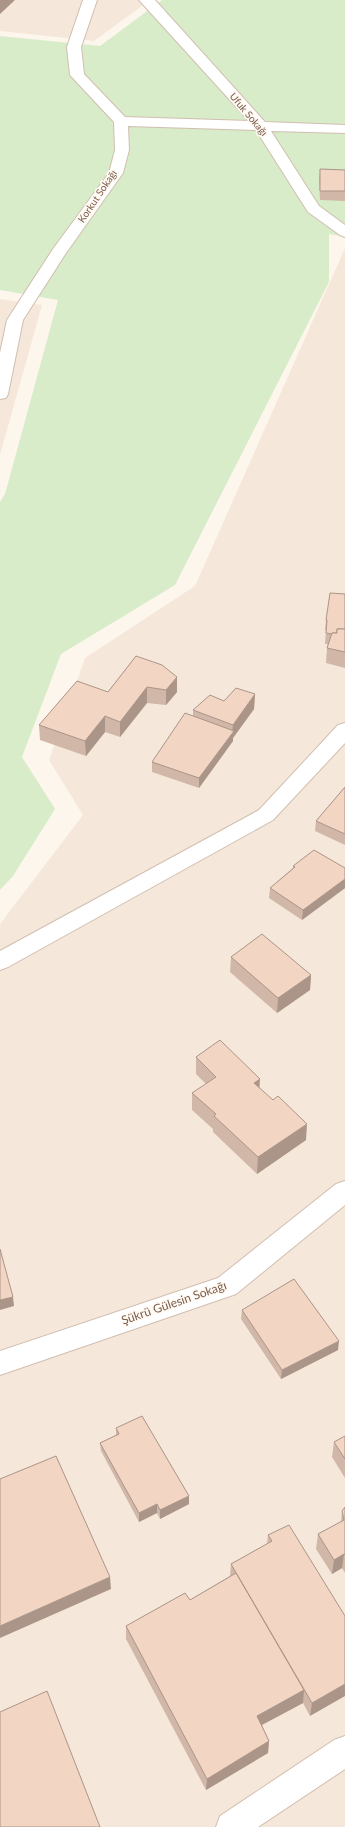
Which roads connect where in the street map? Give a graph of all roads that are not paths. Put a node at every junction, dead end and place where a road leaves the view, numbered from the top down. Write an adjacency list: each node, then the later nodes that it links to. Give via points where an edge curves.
1 (90, 0): 3 (street, via 74,48 77,75)
2 (146, 0): 4 (street, Ufuk Sokağı)
3 (121, 121): 4 (street); 7 (street, Korkut Sokağı, via 122,150 116,173 59,252 15,320)
4 (262, 126): 5 (street); 6 (street, Ufuk Sokağı, via 313,209)
5 (345, 129)
6 (345, 232)
7 (0, 394)
8 (345, 730): 9 (street, via 266,815)
9 (0, 960)
10 (345, 1191): 11 (street, Şükrü Gülesin Sokağı, via 227,1286)
11 (0, 1363)
12 (345, 1751): 13 (street)
13 (231, 1827)

